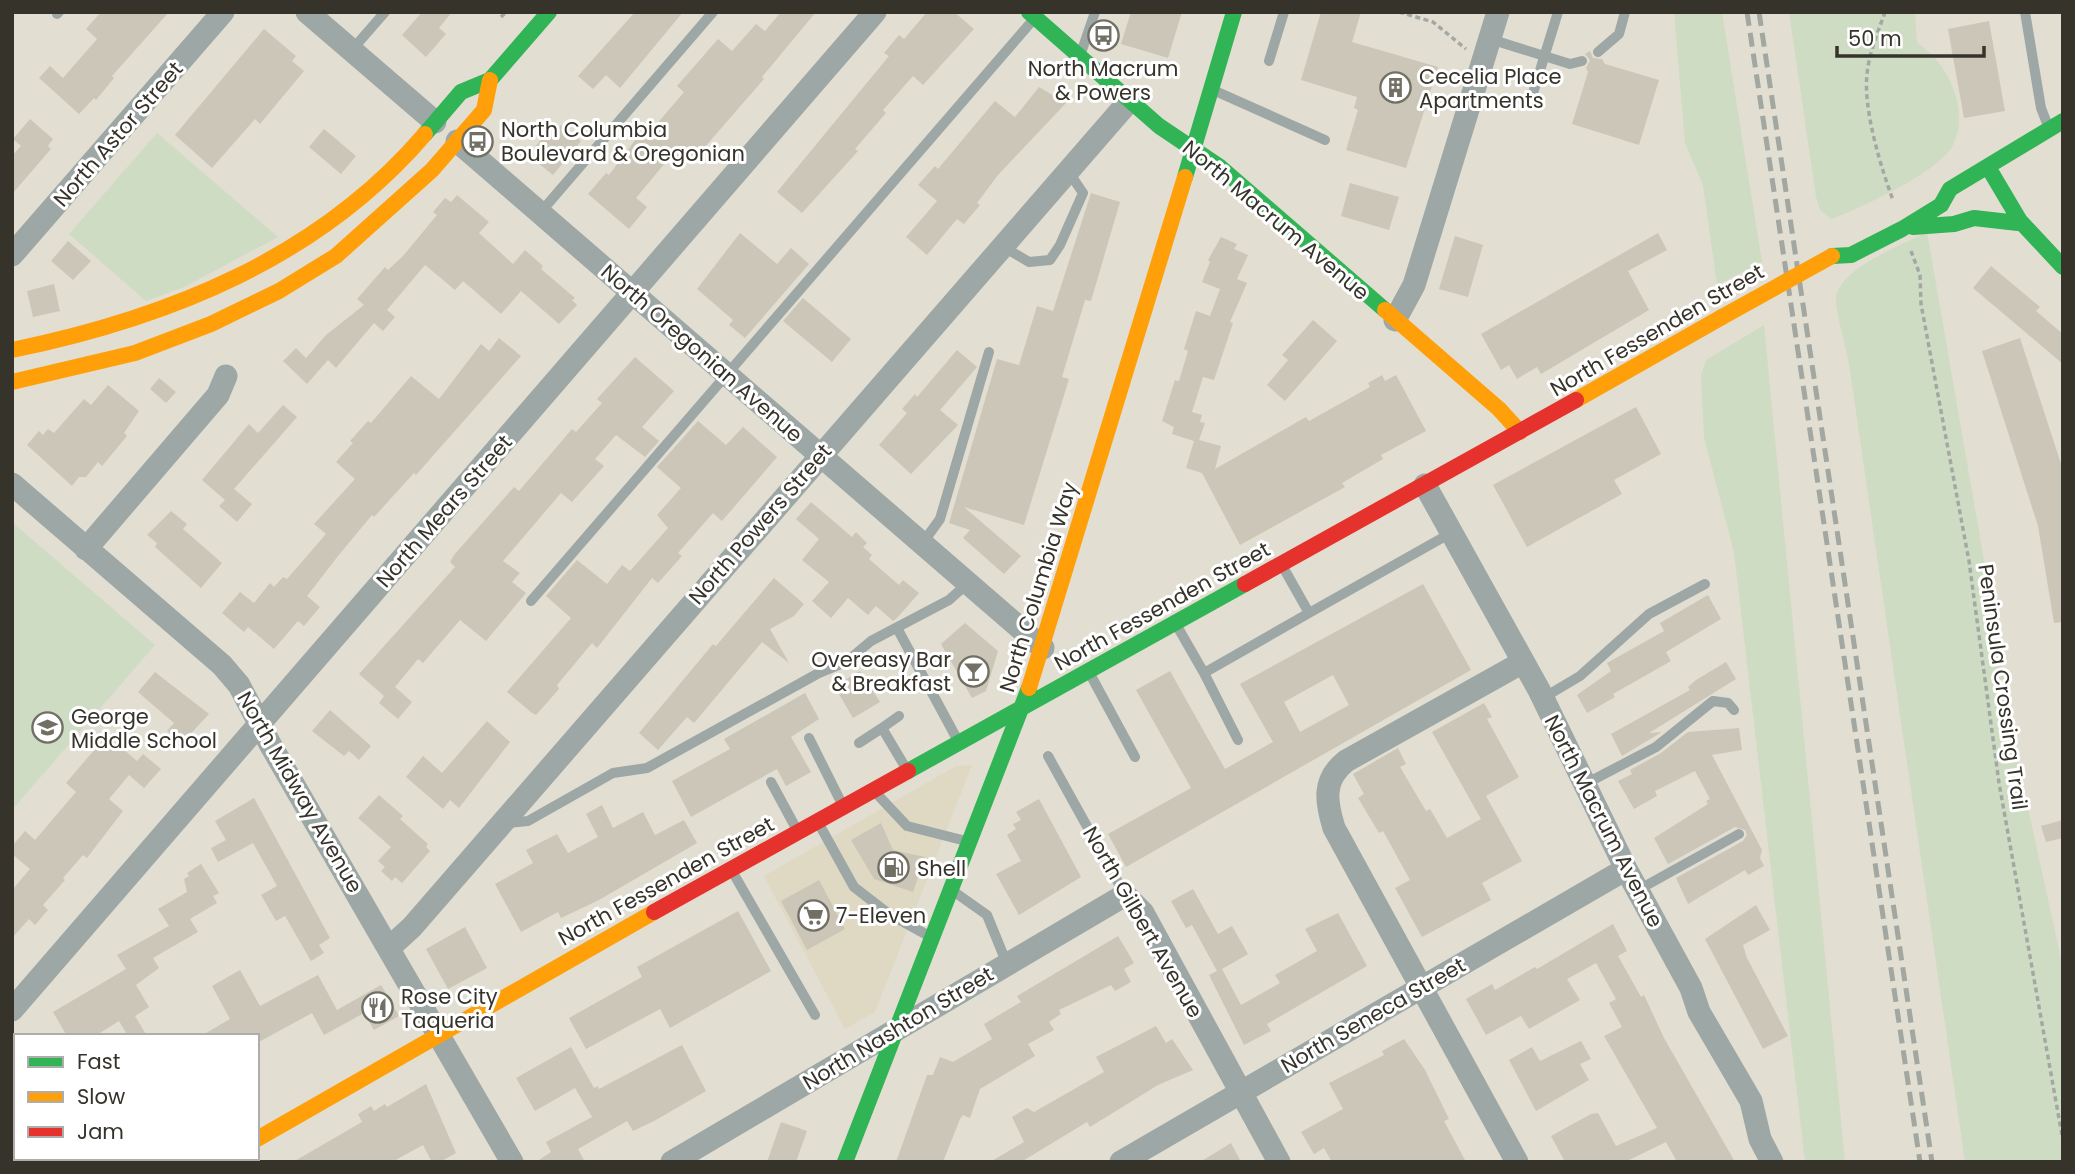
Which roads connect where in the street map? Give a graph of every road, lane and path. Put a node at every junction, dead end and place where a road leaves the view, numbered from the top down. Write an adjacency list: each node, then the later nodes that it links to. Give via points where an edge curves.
1 (223, 12): 45 (street, North Astor Street)
2 (307, 12): 20 (street)
3 (385, 12): 20 (lane)
4 (506, 12): 18 (path)
5 (550, 12): 26 (main road)
6 (713, 12): 40 (lane)
7 (875, 12): 48 (street, North Mears Street)
8 (1095, 12): 23 (lane)
9 (1234, 12): 27 (main road, North Columbia Way)
10 (1284, 12): 24 (lane)
11 (1399, 12): 19 (path, via 1433,22 1462,48)
12 (1498, 12): 19 (street)
13 (1558, 12): 22 (lane)
14 (1625, 12): 21 (lane, via 1619,34)
15 (1885, 12): 39 (path, via 1867,77 1869,106)
16 (2025, 12): 31 (lane, via 2041,108)
17 (1031, 15): 23 (main road, North Macrum Avenue); 52 (lane)
18 (501, 17)
19 (1488, 46): 22 (lane); 49 (street, via 1414,285)
20 (351, 51): 30 (street)
21 (1598, 51)
22 (1544, 56): 25 (lane, via 1570,64); 29 (lane)
23 (1080, 57): 28 (main road, North Macrum Avenue)
24 (1269, 61)
25 (1582, 61)
26 (490, 80): 30 (main road, via 461,92); 33 (main road, via 484,110)
27 (1211, 89): 32 (lane); 34 (main road, North Columbia Way)
28 (1130, 100): 34 (main road, North Macrum Avenue); 36 (street, North Powers Street)
29 (1530, 103)
30 (435, 122): 50 (main road, via 365,195 270,262 178,305)
31 (2056, 125): 35 (main road, North Fessenden Street)
32 (1325, 140)
33 (457, 141): 40 (street, North Oregonian Avenue); 54 (main road, via 383,217 336,256 279,291 135,353)
34 (1193, 149): 49 (main road, North Macrum Avenue, via 1220,167); 69 (main road, North Columbia Way)
35 (1988, 167): 38 (main road, North Fessenden Street); 41 (main road)
36 (1068, 171): 44 (street, North Powers Street); 44 (lane, via 1083,192 1050,260 1029,262)
37 (1932, 188): 38 (main road)
38 (1950, 189): 43 (main road, North Fessenden Street, via 1941,205)
39 (1893, 200)
40 (540, 213): 48 (street, North Oregonian Avenue)
41 (2018, 223): 43 (main road, via 1974,218 1965,224 1941,222); 47 (main road)
42 (1853, 235): 46 (main road, North Fessenden Street)
43 (1904, 235): 46 (main road, North Fessenden Street, via 1851,255); 110 (path, Peninsula Crossing Trail, via 1920,275 1921,304 1969,561 1999,783)
44 (1002, 246): 56 (street, North Powers Street)
45 (12, 256)
46 (1832, 256): 55 (main road, North Fessenden Street, bridge)
47 (2063, 267)
48 (633, 293): 52 (street, North Oregonian Avenue); 77 (street, North Mears Street)
49 (1395, 320): 55 (main road, North Macrum Avenue)
50 (12, 350)
51 (989, 352): 60 (lane, via 940,519)
52 (726, 374): 56 (street, North Oregonian Avenue); 65 (lane)
53 (226, 376): 61 (street, via 218,395)
54 (12, 382)
55 (1520, 432): 58 (main road, North Fessenden Street)
56 (820, 455): 60 (street, North Oregonian Avenue); 91 (street, North Powers Street)
57 (12, 484): 61 (street, North Midway Avenue)
58 (1425, 485): 59 (street, North Macrum Avenue); 62 (main road, North Fessenden Street)
59 (1451, 533): 66 (lane); 70 (street, North Macrum Avenue)
60 (922, 544): 63 (street, North Oregonian Avenue)
61 (86, 549): 77 (street, North Midway Avenue, via 222,665)
62 (1282, 564): 66 (lane); 67 (main road, North Fessenden Street)
63 (968, 583): 68 (lane, via 949,600); 69 (street, North Oregonian Avenue)
64 (1705, 584): 73 (lane, via 1648,614 1580,676)
65 (531, 601)
66 (1309, 613): 72 (lane)
67 (1176, 623): 71 (main road, North Fessenden Street); 72 (lane)
68 (897, 628): 82 (lane); 91 (lane, via 871,641 846,662 647,768 613,774 528,821)
69 (1043, 648): 74 (main road, North Columbia Way)
70 (1523, 662): 73 (street, North Macrum Avenue); 103 (street, via 1346,761 1327,786 1334,828)
71 (1088, 671): 74 (main road, North Fessenden Street); 84 (lane)
72 (1203, 673): 80 (lane)
73 (1543, 698): 87 (street, North Macrum Avenue)
74 (1021, 709): 82 (main road, North Fessenden Street); 94 (main road, North Columbia Way)
75 (1734, 710): 87 (lane, via 1728,703 1713,701 1656,747)
76 (899, 716): 78 (lane)
77 (260, 724): 101 (street, North Midway Avenue); 104 (street, North Mears Street)
78 (882, 728): 81 (lane); 85 (lane)
79 (809, 738): 89 (lane)
80 (1238, 740)
81 (859, 743)
82 (960, 744): 85 (main road, North Fessenden Street)
83 (1048, 756): 99 (lane, North Gilbert Avenue)
84 (1135, 757)
85 (908, 772): 88 (main road, North Fessenden Street)
86 (771, 782): 92 (lane)
87 (1585, 784): 96 (street, North Macrum Avenue)
88 (874, 791): 89 (main road, North Fessenden Street); 94 (lane, via 907,826)
89 (844, 808): 90 (main road, North Fessenden Street)
90 (818, 821): 92 (main road, North Fessenden Street); 100 (lane, via 854,887)
91 (502, 823): 101 (street, North Powers Street)
92 (798, 832): 95 (main road, North Fessenden Street)
93 (1739, 834): 98 (lane)
94 (969, 842): 97 (main road, North Columbia Way)
95 (731, 869): 105 (lane); 107 (main road, North Fessenden Street)
96 (1626, 869): 98 (street, North Macrum Avenue); 103 (street, North Seneca Street)
97 (951, 889): 100 (main road, North Columbia Way); 102 (lane, via 987,915)
98 (1638, 890): 117 (street, North Macrum Avenue, via 1691,988 1699,1012 1751,1101 1760,1139)
99 (1125, 895): 102 (street, North Nashton Street); 108 (street, North Gilbert Avenue, via 1143,913)
100 (932, 938): 106 (main road, North Columbia Way)
101 (389, 948): 107 (street, North Midway Avenue)
102 (1007, 964): 106 (street, North Nashton Street)
103 (1420, 987): 108 (street, North Seneca Street); 116 (street)
104 (12, 1010)
105 (815, 1015)
106 (895, 1030): 112 (street, North Nashton Street); 113 (main road, North Columbia Way)
107 (439, 1033): 109 (main road, North Fessenden Street); 111 (street, North Midway Avenue)
108 (1240, 1092): 114 (street, North Seneca Street); 115 (street, North Gilbert Avenue)
109 (259, 1138)
110 (2063, 1141)
111 (512, 1162)
112 (671, 1162)
113 (845, 1162)
114 (1121, 1162)
115 (1279, 1162)
116 (1517, 1162)
117 (1772, 1162)

